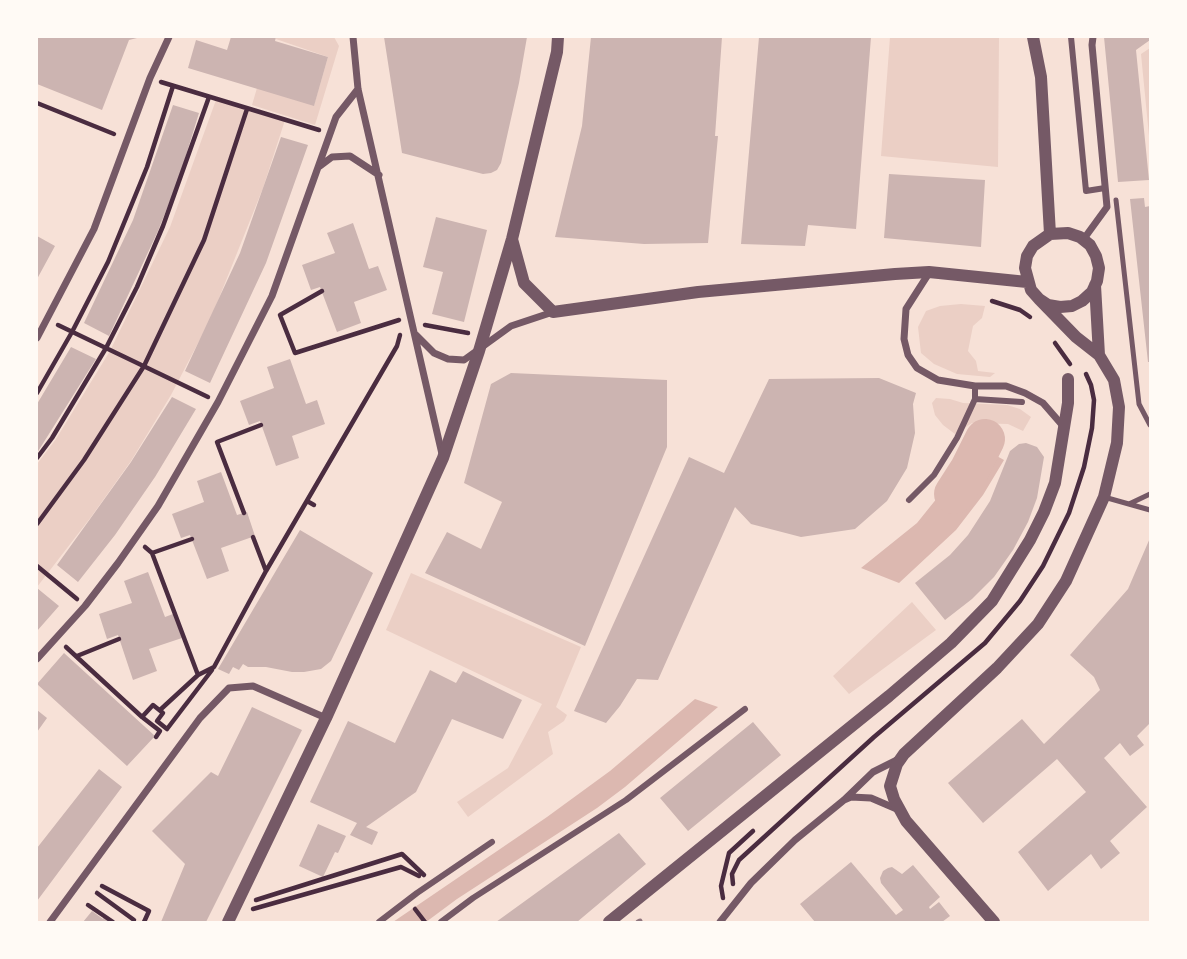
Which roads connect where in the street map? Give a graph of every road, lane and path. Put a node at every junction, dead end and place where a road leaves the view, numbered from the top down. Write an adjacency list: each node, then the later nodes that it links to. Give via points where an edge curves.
1 (169, 37): 34 (street, via 94,229)
2 (353, 37): 7 (street)
3 (558, 37): 18 (street)
4 (1035, 37): 17 (street)
5 (1071, 37): 15 (street, via 1086,191)
6 (1093, 37): 15 (street)
7 (358, 89): 13 (street, via 336,117); 14 (street)
8 (209, 97): 10 (path); 31 (path, via 173,86 147,167); 36 (path, via 163,226)
9 (37, 103): 12 (path)
10 (247, 108): 11 (path); 39 (path, via 204,240)
11 (312, 128)
12 (115, 134)
13 (320, 167): 14 (street, via 332,158 350,156); 70 (street, via 272,296 158,506 85,606)
14 (379, 175): 27 (street)
15 (1105, 188): 19 (street, via 1107,207)
16 (1116, 200): 47 (lane, via 1139,404)
17 (1050, 234): 19 (street, via 1068,233); 21 (street, via 1027,256)
18 (512, 239): 26 (street, via 524,283); 37 (street)
19 (1083, 240): 22 (street, via 1096,256)
20 (929, 272): 21 (street); 26 (street, via 698,292); 41 (street, via 906,309 908,355 917,369 938,380)
21 (1027, 282): 24 (street)
22 (1095, 285): 24 (street, via 1072,306 1048,305); 38 (street)
23 (322, 292): 28 (path, via 280,315 295,353)
24 (1039, 299): 38 (street)
25 (992, 301): 29 (path, via 1020,310)
26 (553, 312): 37 (street, via 511,326)
27 (410, 315): 28 (path); 33 (street)
28 (399, 320): 54 (path, via 397,346)
29 (1038, 323)
30 (424, 324): 32 (path)
31 (72, 332): 36 (path); 42 (path)
32 (472, 334)
33 (415, 335): 37 (street, via 448,359 464,360); 50 (street)
34 (37, 338)
35 (1052, 338): 40 (path)
36 (106, 348): 39 (path); 49 (path)
37 (479, 351): 50 (street)
38 (1100, 355): 52 (street, via 1114,380 1119,407)
39 (144, 366): 43 (path); 59 (path)
40 (1071, 374): 48 (street)
41 (975, 386): 44 (street); 48 (street, via 1006,386 1025,393 1043,403)
42 (37, 393)
43 (202, 394)
44 (975, 399): 45 (street); 53 (street, via 934,475)
45 (1022, 402)
46 (261, 425): 58 (path, via 217,442)
47 (1150, 425)
48 (1063, 426): 95 (street, via 1055,483 1045,512 992,600 951,643 889,696)
49 (37, 458)
50 (443, 458): 76 (street)
51 (1150, 494): 55 (lane)
52 (1104, 497): 55 (lane); 78 (street, via 1066,581 1038,624)
53 (909, 500)
54 (307, 501): 56 (path); 65 (path)
55 (1129, 504): 57 (lane)
56 (314, 505)
57 (1150, 510)
58 (244, 513)
59 (37, 524)
60 (253, 537): 65 (path)
61 (192, 539): 63 (path)
62 (145, 547): 63 (path)
63 (152, 553): 72 (path)
64 (37, 566): 66 (path)
65 (266, 571): 71 (path)
66 (67, 591)
67 (119, 639): 69 (path)
68 (66, 647): 69 (path)
69 (77, 656): 75 (path)
70 (37, 659)
71 (214, 667): 72 (path); 74 (path, via 167,729 157,721 163,713)
72 (198, 675): 74 (path)
73 (744, 709): 94 (street, via 626,800)
74 (160, 710): 75 (path, via 153,705)
75 (142, 717): 77 (path, via 160,732)
76 (326, 718): 88 (street); 90 (street, via 253,687 229,688 200,718)
77 (156, 737)
78 (902, 758): 79 (street, via 873,772); 80 (street, via 890,786)
79 (844, 800): 80 (street, via 871,798); 96 (street, via 751,883)
80 (897, 805): 97 (street)
81 (758, 826): 86 (path, via 729,853 721,886)
82 (492, 842): 83 (street)
83 (432, 883): 88 (path, via 401,867); 88 (path, via 402,854); 93 (street)
84 (102, 886): 92 (path, via 149,912)
85 (97, 893): 89 (path)
86 (723, 899)
87 (88, 905): 91 (path)
88 (231, 915)
89 (134, 920)
90 (50, 922)
91 (113, 922)
92 (144, 922)
93 (379, 922)
94 (442, 922)
95 (609, 922)
96 (720, 922)
97 (994, 922)

